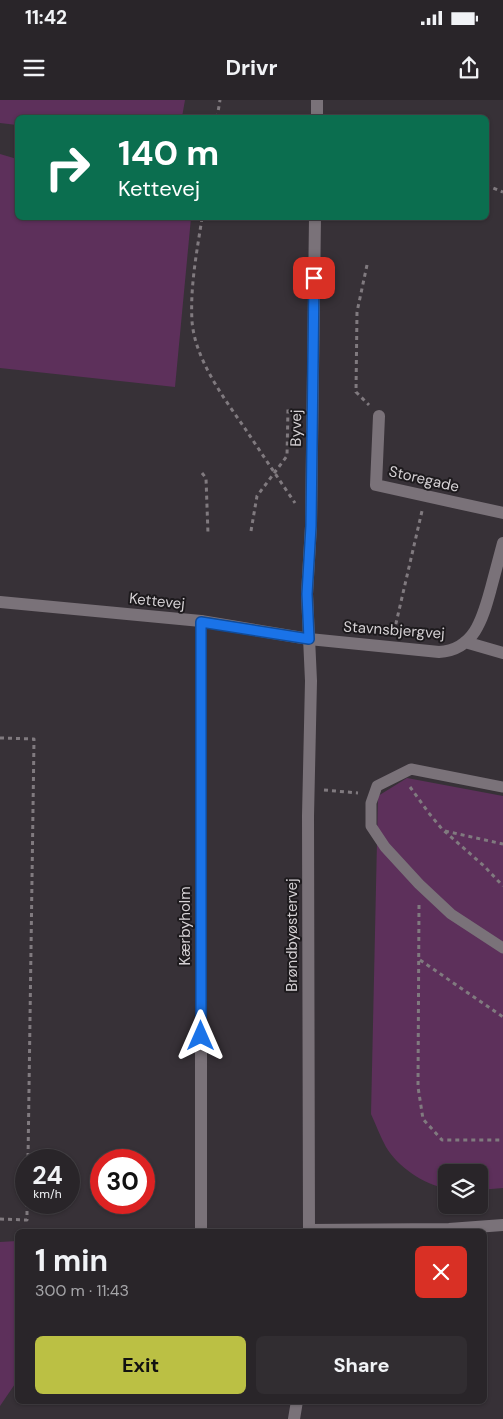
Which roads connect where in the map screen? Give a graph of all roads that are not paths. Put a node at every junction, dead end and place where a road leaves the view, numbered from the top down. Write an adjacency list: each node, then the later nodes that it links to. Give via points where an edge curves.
1 (317, 100): 2 (street)
2 (316, 115)
3 (315, 220): 9 (street, Byvej, via 311,526 307,594)
4 (379, 416): 5 (street, Storegade, via 376,485)
5 (503, 513)
6 (503, 543): 10 (street, via 483,618)
7 (0, 602): 8 (street, Kettevej)
8 (201, 622): 9 (street, Kettevej); 15 (street, Kærbyholm)
9 (309, 639): 10 (street, Stavnsbjergvej, via 439,652 448,652); 16 (street, Brøndbyøstervej)
10 (465, 642): 11 (street, Stavnsbjergvej)
11 (503, 653)
12 (503, 787): 13 (lane, via 411,769 377,786 371,803 372,826 419,884 451,914)
13 (503, 948)
14 (503, 1225): 17 (street)
15 (201, 1229)
16 (309, 1229)
17 (449, 1229)
18 (296, 1404): 19 (street)
19 (294, 1419)

